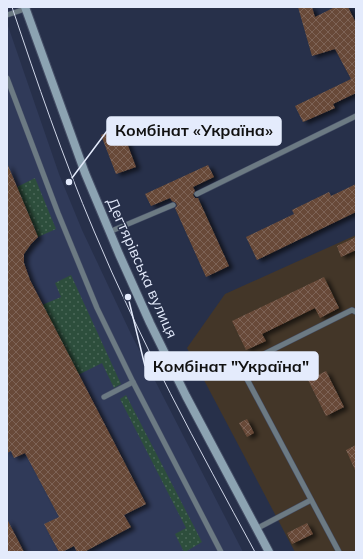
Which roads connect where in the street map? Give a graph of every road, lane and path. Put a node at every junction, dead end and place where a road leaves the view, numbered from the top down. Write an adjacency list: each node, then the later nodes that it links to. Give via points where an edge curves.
1 (25, 8): 2 (lane); 7 (main road, Дегтярівська вулиця, via 84,172)
2 (7, 16)
3 (7, 78): 9 (lane, via 78,264)
4 (356, 116): 5 (lane)
5 (197, 194)
6 (174, 205): 7 (lane)
7 (109, 232): 12 (main road, Дегтярівська вулиця, via 176,376)
8 (356, 312): 11 (lane, via 352,310 240,366)
9 (133, 382): 10 (lane); 13 (lane)
10 (104, 397)
11 (311, 500): 12 (lane); 15 (lane)
12 (256, 528): 14 (main road, Дегтярівська вулиця)
13 (221, 552)
14 (269, 552)
15 (339, 552)

